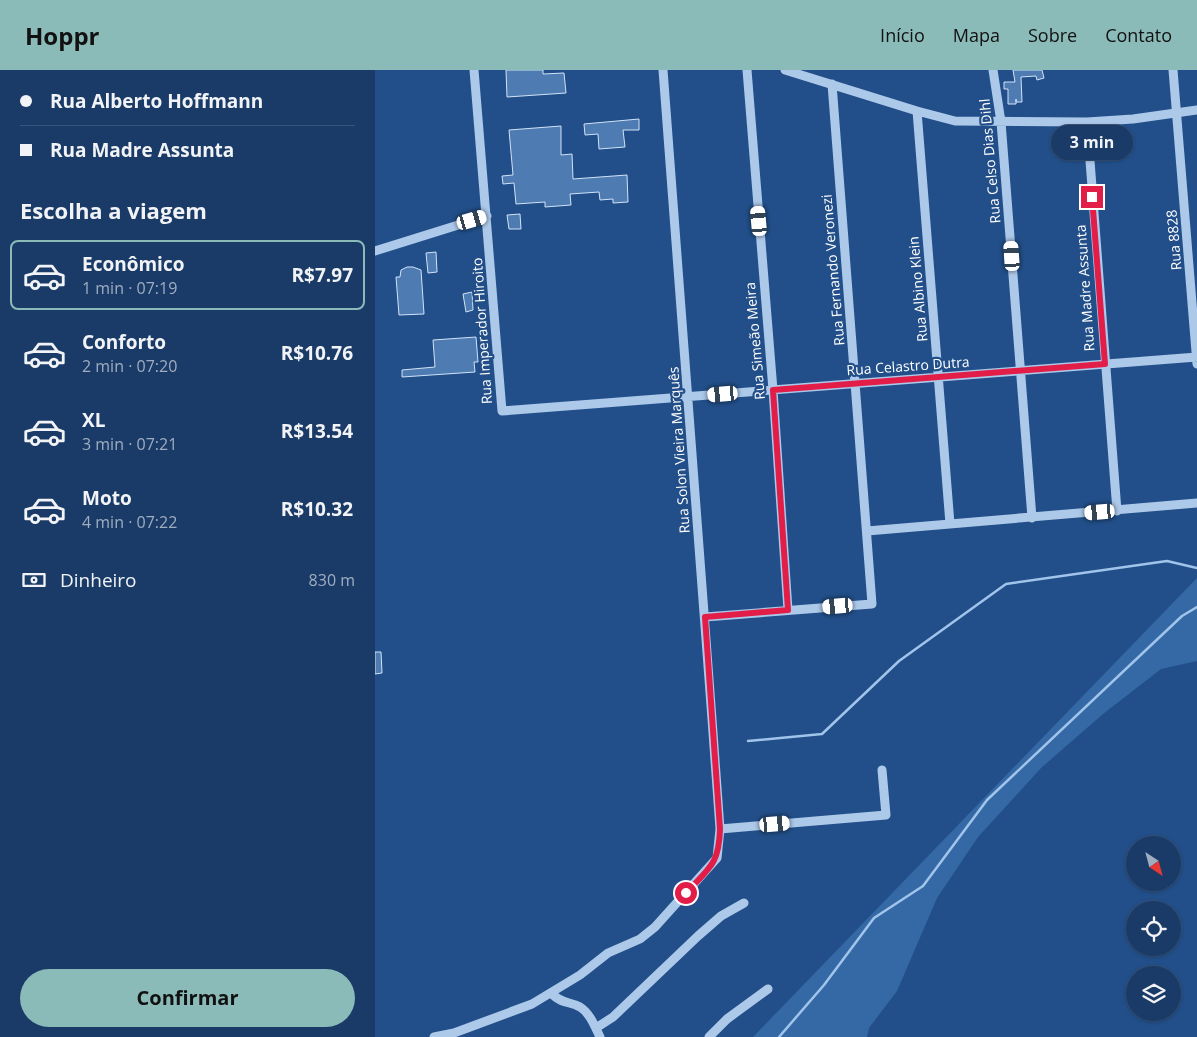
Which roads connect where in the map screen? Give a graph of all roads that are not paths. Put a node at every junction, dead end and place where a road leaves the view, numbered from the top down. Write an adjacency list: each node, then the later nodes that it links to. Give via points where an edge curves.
1 (474, 70): 13 (street, Rua Imperador Hiroito)
2 (663, 70): 22 (street, Rua Solon Vieira Marquês)
3 (747, 70): 21 (street, Rua Simeão Meira)
4 (785, 70): 7 (street)
5 (993, 70): 11 (street, Rua Celso Dias Dihl)
6 (1173, 70): 10 (street, Rua 8828)
7 (832, 84): 9 (street); 20 (street, Rua Fernando Veronezi)
8 (1197, 110): 10 (street)
9 (917, 111): 11 (street, via 955,121); 19 (street, Rua Albino Klein)
10 (1177, 114): 12 (street); 15 (street, Rua 8828)
11 (1001, 122): 12 (street); 18 (street, Rua Celso Dias Dihl)
12 (1087, 122): 16 (street, Rua Madre Assunta)
13 (487, 216): 14 (street); 23 (street, Rua Imperador Hiroito)
14 (375, 251)
15 (1197, 357): 16 (street, Rua Celastro Dutra); 17 (street, Rua 8828)
16 (1105, 364): 18 (street, Rua Celastro Dutra); 25 (street, Rua Madre Assunta)
17 (1197, 364)
18 (1021, 371): 19 (street, Rua Celastro Dutra); 26 (street, Rua Celso Dias Dihl)
19 (939, 377): 20 (street, Rua Celastro Dutra); 27 (street, Rua Albino Klein)
20 (856, 384): 21 (street, Rua Celastro Dutra); 28 (street, Rua Fernando Veronezi)
21 (773, 390): 22 (street, Rua Celastro Dutra); 29 (street, Rua Simeão Meira)
22 (689, 396): 23 (street, Rua Celastro Dutra); 30 (street, Rua Solon Vieira Marquês)
23 (502, 411)
24 (1197, 503): 25 (street)
25 (1117, 511): 26 (street)
26 (1032, 518): 27 (street)
27 (950, 524): 28 (street)
28 (867, 531): 29 (street, Rua Fernando Veronezi, via 872,604)
29 (788, 610): 30 (street)
30 (705, 617): 32 (street, Rua Solon Vieira Marquês)
31 (882, 770): 32 (street, via 886,815)
32 (720, 829): 35 (street, Rua Solon Vieira Marquês, via 717,858 655,927 640,939 601,957)
33 (744, 903): 36 (street, via 721,916)
34 (768, 989): 38 (street, via 727,1019)
35 (552, 994): 36 (street, via 559,1001 580,1007); 37 (street, Rua Solon Vieira Marquês, via 454,1033)
36 (598, 1033)
37 (434, 1037)
38 (709, 1037)

